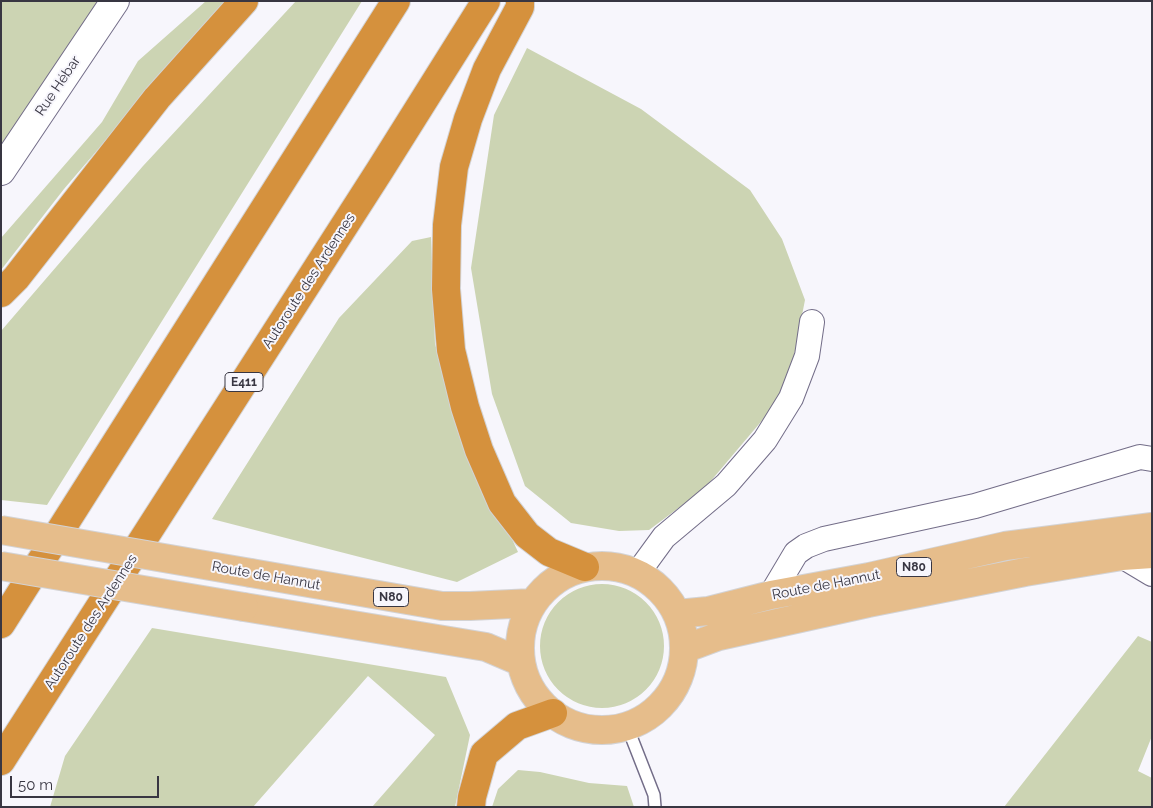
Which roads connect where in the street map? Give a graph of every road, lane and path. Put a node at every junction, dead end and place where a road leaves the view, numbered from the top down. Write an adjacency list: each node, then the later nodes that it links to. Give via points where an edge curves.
1 (115, 1): 6 (street, Rue Hébar)
2 (244, 1): 7 (highway, via 157,98 16,278)
3 (396, 1): 21 (highway)
4 (486, 1): 26 (highway, Autoroute des Ardennes / E411)
5 (520, 1): 15 (highway, via 520,7 487,68 454,168 447,225 446,289 451,350 479,450 502,503 527,535 549,552)
6 (1, 171)
7 (1, 292)
8 (812, 322): 16 (street, via 807,356 791,398 765,440 726,485 664,537)
9 (1152, 459): 18 (street, via 1140,457 976,506 824,539 796,553)
10 (1152, 527): 18 (main road, Route de Hannut / N80, via 1005,546)
11 (1, 530): 19 (main road, Route de Hannut / N80, bridge, via 442,606)
12 (1152, 554): 13 (main road, Route de Hannut / N80)
13 (1122, 556): 17 (street); 22 (main road, Route de Hannut / N80, via 868,603 719,636)
14 (1, 566): 23 (main road, bridge, via 486,647)
15 (585, 567): 16 (main road, via 607,565); 19 (main road, via 564,574 546,586)
16 (637, 574): 20 (main road, via 665,595)
17 (1152, 574)
18 (771, 595): 20 (main road, Route de Hannut / N80)
19 (533, 603): 23 (main road, via 522,628)
20 (677, 614): 22 (main road, via 683,631)
21 (1, 624)
22 (684, 649): 25 (main road, via 680,674 668,697 650,715)
23 (521, 662): 24 (main road, via 532,691)
24 (553, 714): 25 (main road, via 576,726 602,730); 27 (highway, via 517,726 484,754)
25 (627, 726): 28 (lane, via 654,795)
26 (1, 761)
27 (471, 807)
28 (655, 807)

